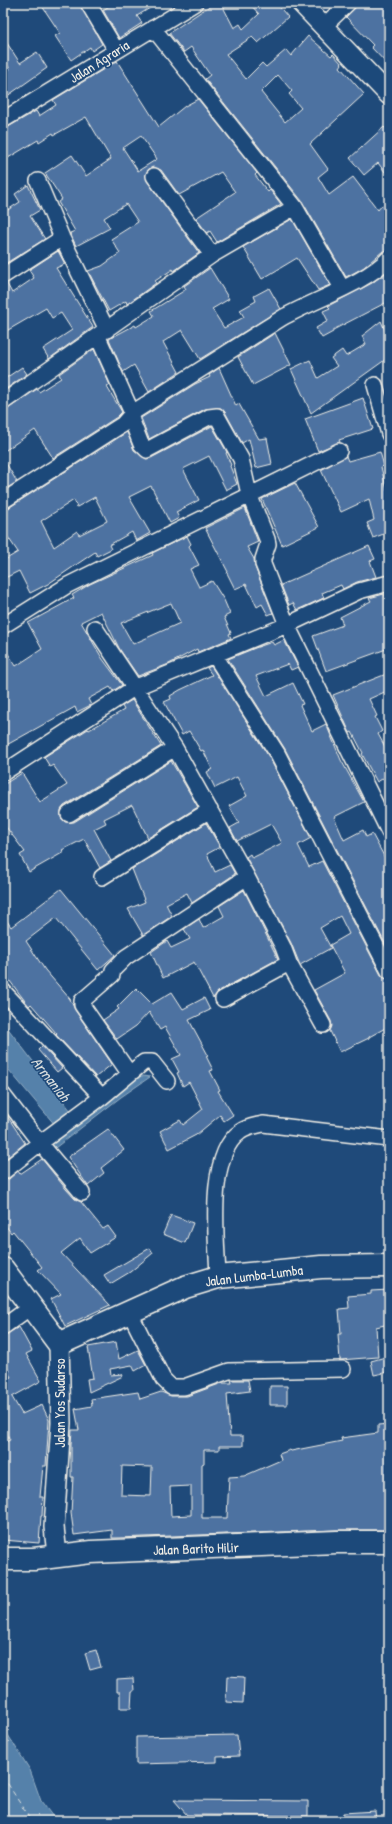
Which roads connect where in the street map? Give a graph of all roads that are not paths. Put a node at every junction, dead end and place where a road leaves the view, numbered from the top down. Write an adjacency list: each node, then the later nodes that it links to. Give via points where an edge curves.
1 (88, 3): 7 (street)
2 (195, 3): 6 (street, Jalan Agraria)
3 (301, 3): 5 (street)
4 (348, 3): 5 (street)
5 (323, 27): 8 (street)
6 (153, 28): 7 (street, Jalan Agraria); 12 (street)
7 (116, 50): 9 (street, Jalan Agraria)
8 (387, 89)
9 (3, 120)
10 (154, 176): 14 (street)
11 (38, 181): 13 (street)
12 (294, 207): 14 (street); 17 (street)
13 (62, 238): 16 (street); 18 (street)
14 (212, 255): 18 (street)
15 (389, 258): 17 (street)
16 (3, 276)
17 (342, 288): 21 (street, via 282,318)
18 (102, 334): 20 (street); 21 (street)
19 (375, 385): 22 (street)
20 (3, 402)
21 (131, 415): 24 (street, via 141,444 147,450 209,417 217,416 241,459); 25 (street, via 123,424)
22 (389, 434)
23 (339, 451): 24 (street)
24 (250, 494): 27 (street, via 268,544 264,564); 28 (street, via 68,585)
25 (3, 502)
26 (389, 583): 27 (street, via 359,591)
27 (287, 625): 30 (street); 36 (street)
28 (3, 626)
29 (94, 628): 31 (street)
30 (215, 656): 31 (street); 40 (street, via 277,753)
31 (134, 688): 32 (street); 33 (street)
32 (175, 748): 34 (street); 35 (street)
33 (3, 772)
34 (210, 810): 37 (street); 38 (street)
35 (69, 814)
36 (389, 832)
37 (102, 877)
38 (247, 877): 39 (street); 44 (street, via 126,957 113,970 112,975 82,1001 82,1005)
39 (289, 963): 42 (street); 43 (street)
40 (389, 971)
41 (3, 991): 47 (street)
42 (223, 1000)
43 (323, 1025)
44 (129, 1073): 45 (street, via 149,1061); 47 (street)
45 (167, 1081)
46 (3, 1095): 49 (street)
47 (102, 1097): 49 (street)
48 (389, 1139): 54 (street, via 263,1124 239,1132 224,1153 216,1192)
49 (40, 1143): 50 (street); 51 (street)
50 (3, 1172)
51 (82, 1193)
52 (389, 1266): 54 (highway, Jalan Lumba-Lumba, via 321,1267)
53 (3, 1269): 55 (highway, Jalan Yos Sudarso)
54 (218, 1278): 56 (highway, Jalan Lumba-Lumba, via 185,1287)
55 (32, 1306): 57 (street); 58 (highway, Jalan Yos Sudarso)
56 (130, 1313): 58 (highway, Jalan Lumba-Lumba); 59 (street, via 163,1379 171,1386 184,1386 229,1371)
57 (3, 1327)
58 (59, 1344): 61 (street, Jalan Yos Sudarso, via 61,1423 54,1526)
59 (343, 1369)
60 (389, 1542): 61 (highway, Jalan Barito Hilir, via 337,1542)
61 (57, 1555): 62 (highway, Jalan Barito Hilir)
62 (3, 1560)

